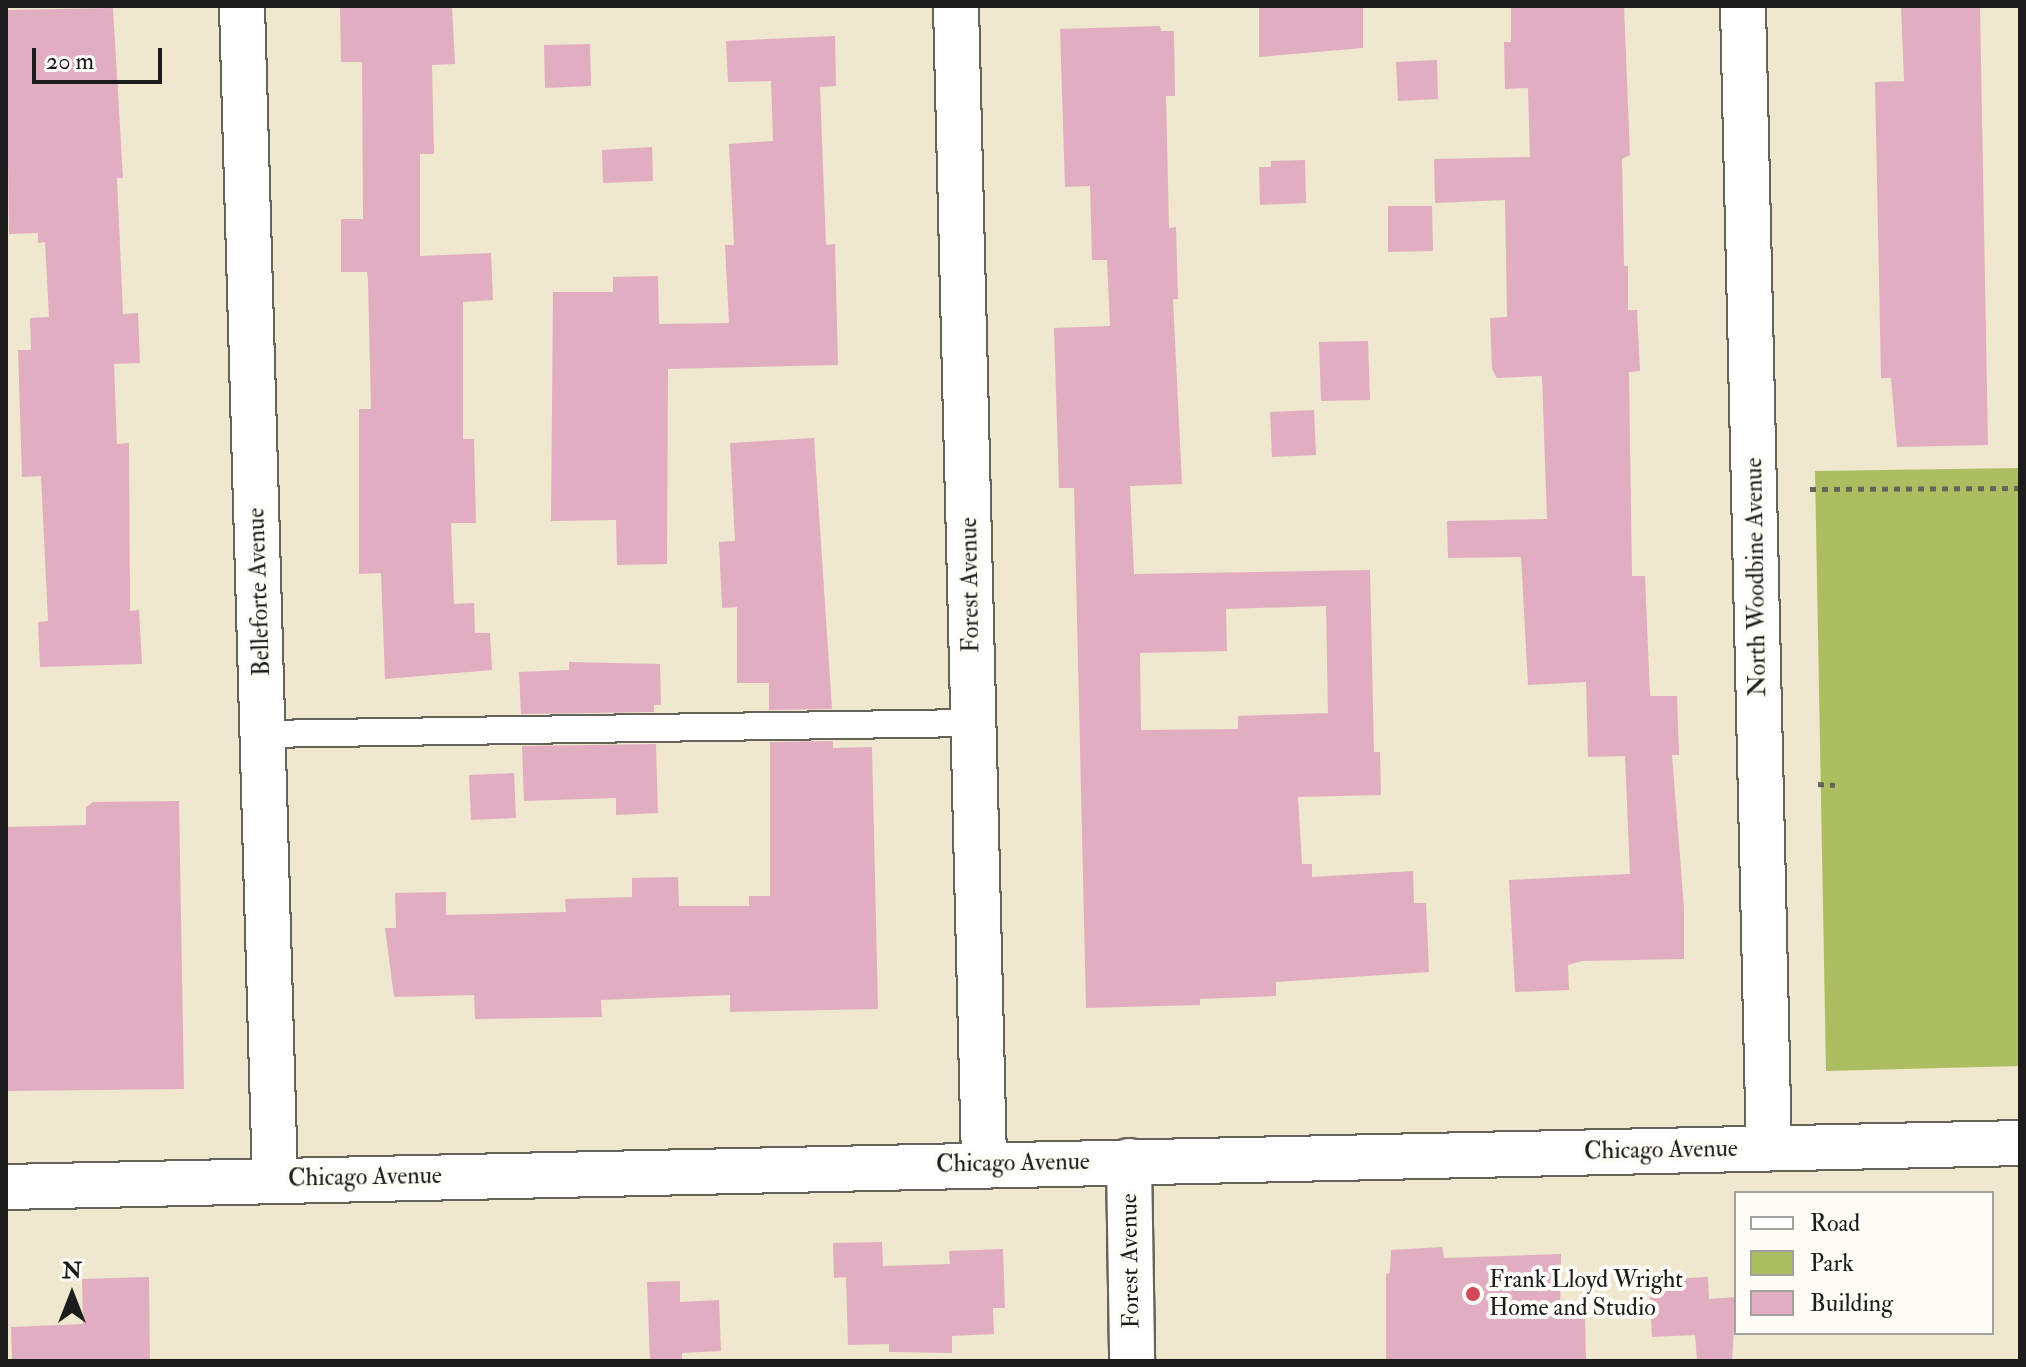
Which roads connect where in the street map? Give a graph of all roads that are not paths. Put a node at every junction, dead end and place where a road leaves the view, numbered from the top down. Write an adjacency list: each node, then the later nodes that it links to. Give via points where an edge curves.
1 (242, 6): 5 (street, Belleforte Avenue)
2 (956, 6): 4 (street, Forest Avenue)
3 (1743, 6): 7 (street, North Woodbine Avenue)
4 (973, 723): 5 (lane); 9 (street, Forest Avenue)
5 (262, 734): 10 (street, Belleforte Avenue)
6 (2020, 1143): 7 (street, Chicago Avenue)
7 (1769, 1148): 8 (street, Chicago Avenue)
8 (1129, 1161): 9 (street, Chicago Avenue); 12 (street, Forest Avenue)
9 (984, 1164): 10 (street, Chicago Avenue)
10 (275, 1179): 11 (street, Chicago Avenue)
11 (6, 1187)
12 (1132, 1361)

